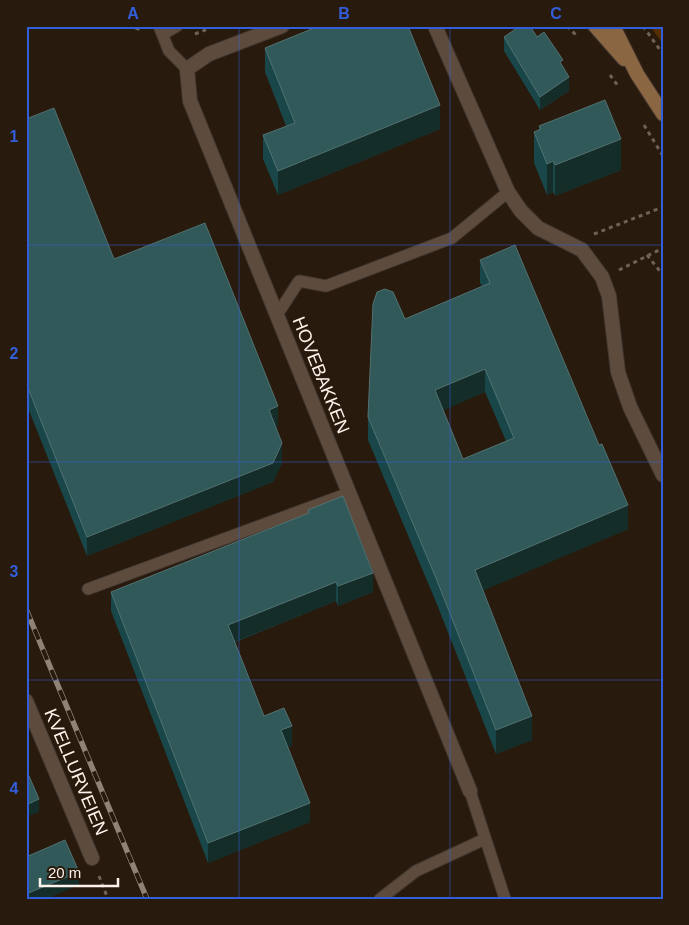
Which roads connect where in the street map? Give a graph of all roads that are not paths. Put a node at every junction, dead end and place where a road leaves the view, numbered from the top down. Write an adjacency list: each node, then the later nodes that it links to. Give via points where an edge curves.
1 (177, 26): 6 (lane)
2 (282, 26): 7 (street, via 208,54)
3 (435, 26): 10 (street)
4 (595, 26): 8 (main road)
5 (613, 26): 8 (main road)
6 (161, 30): 7 (lane, via 169,51)
7 (186, 69): 11 (street, HOVEBAKKEN, via 190,101)
8 (637, 74): 9 (main road)
9 (663, 114)
10 (508, 192): 11 (lane, via 452,238 326,286 298,282); 12 (street, via 521,212 538,228 582,250 602,277 609,296 618,372 630,407)
11 (277, 315): 13 (street, HOVEBAKKEN)
12 (663, 475)
13 (349, 493): 14 (lane); 16 (street, HOVEBAKKEN)
14 (88, 589)
15 (26, 701): 18 (street, KVELLURVEIEN)
16 (470, 791): 17 (lane)
17 (486, 839): 19 (lane, via 416,871); 20 (lane)
18 (92, 858)
19 (380, 899)
20 (505, 899)

